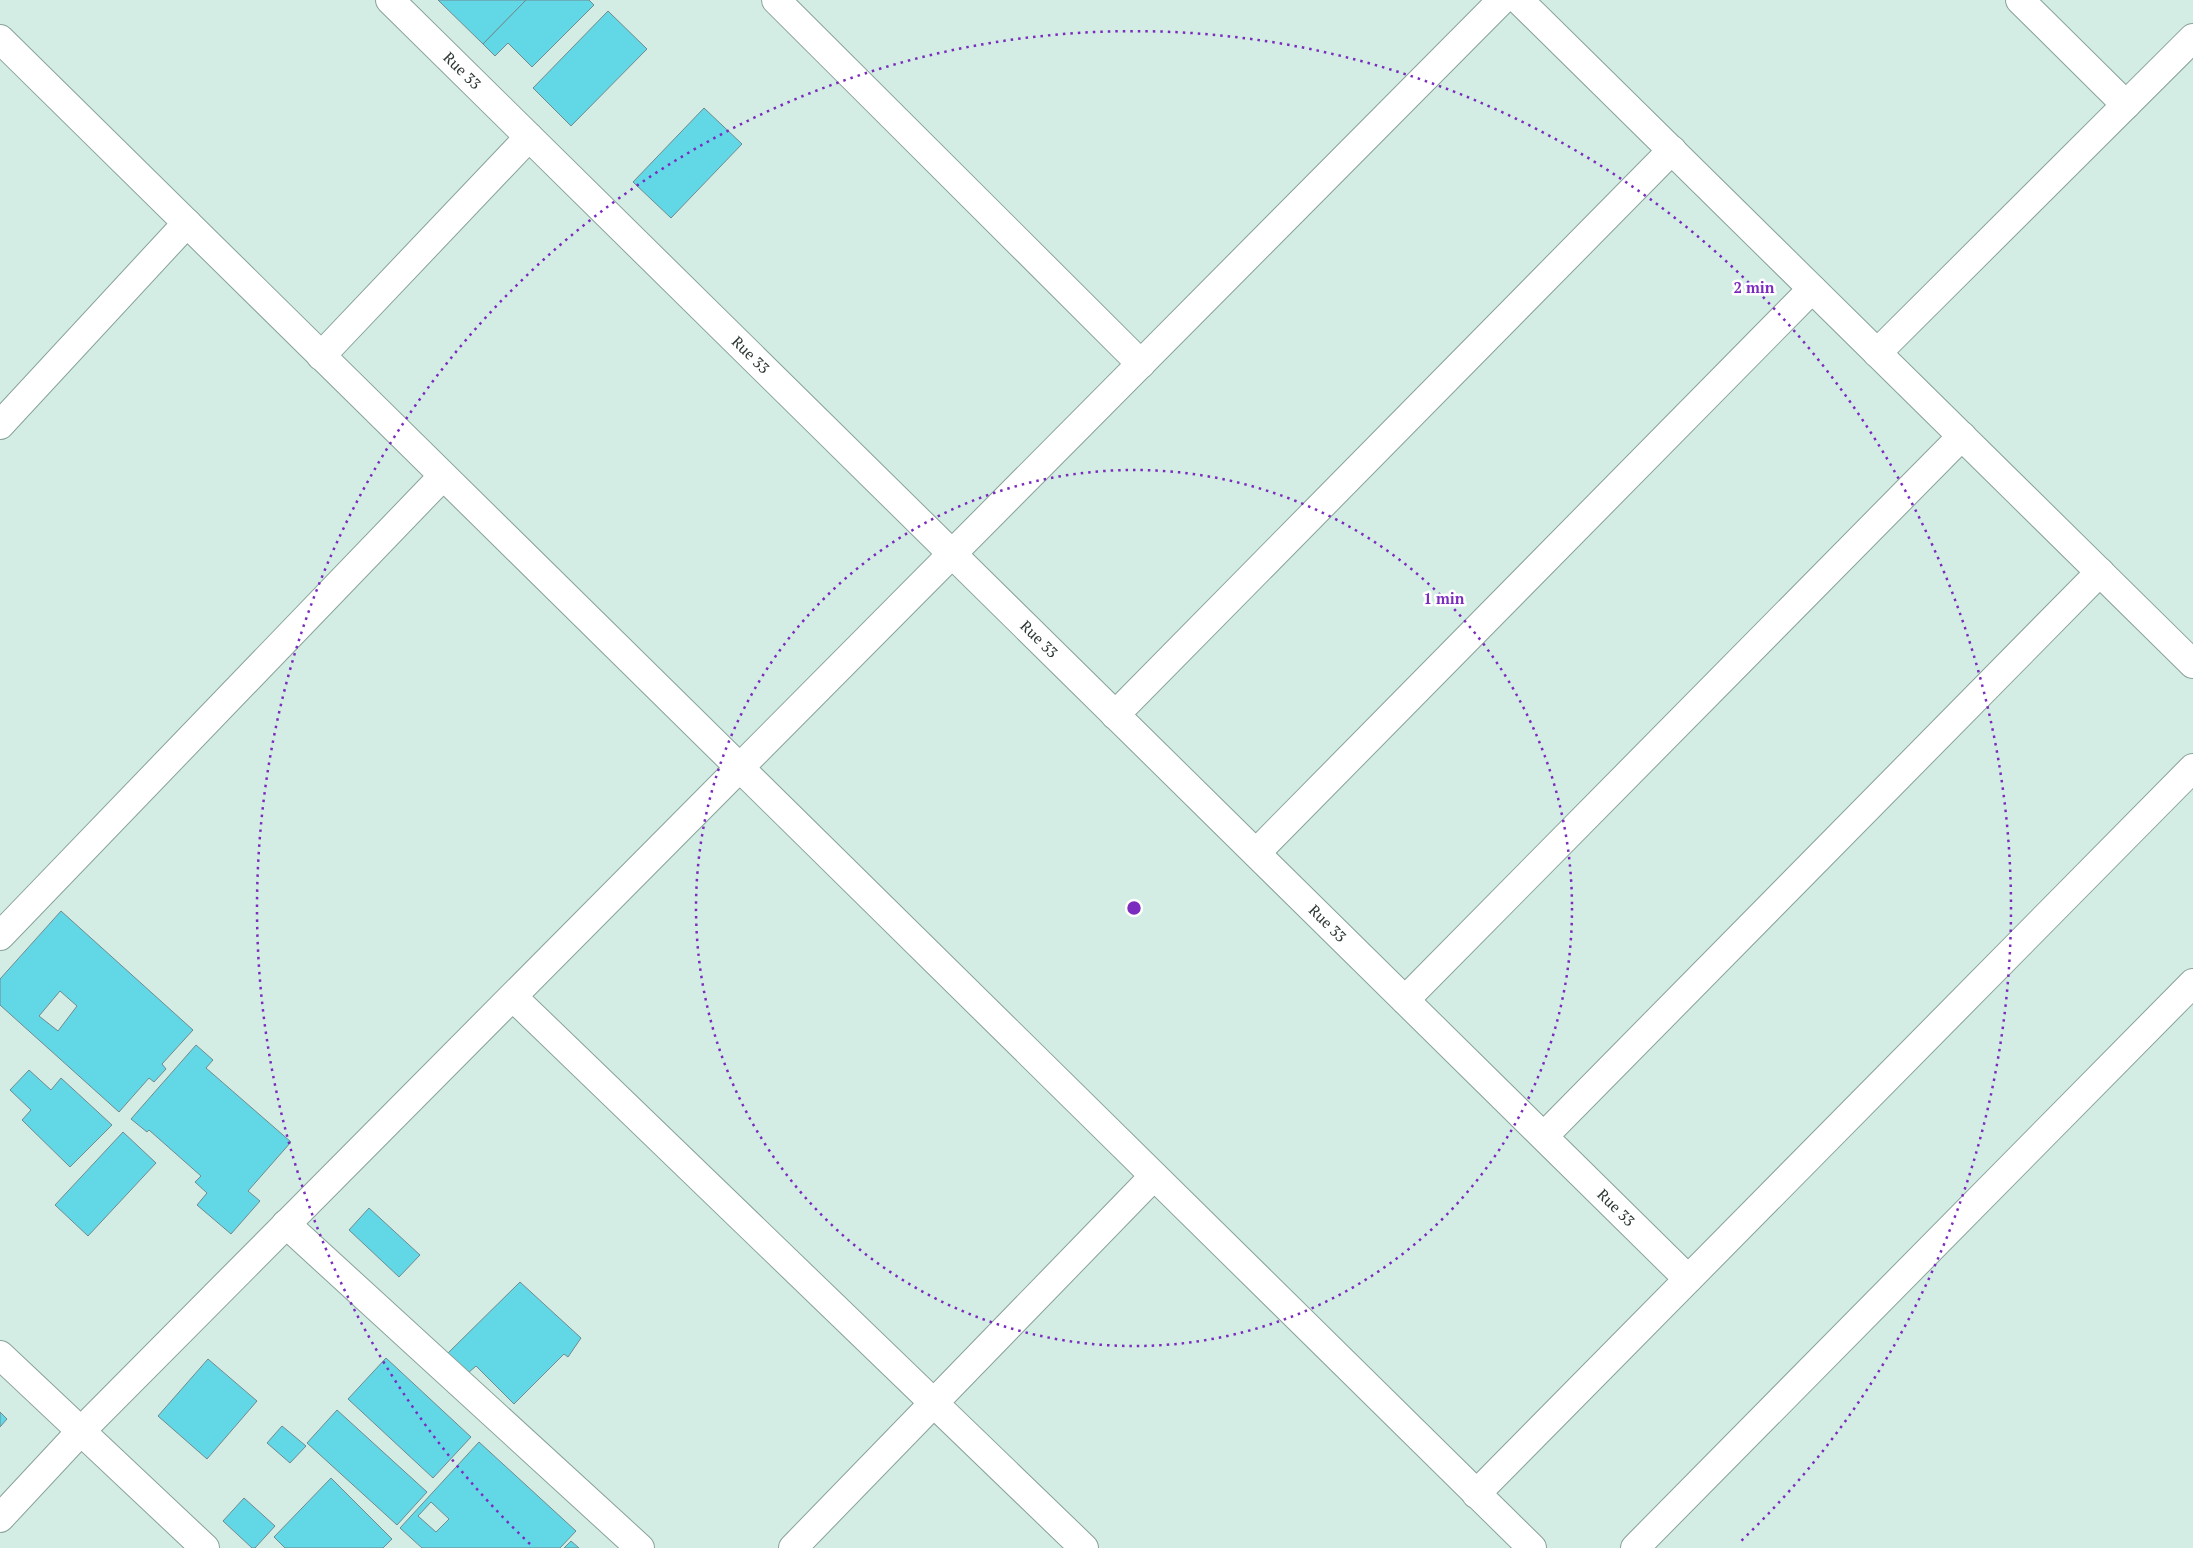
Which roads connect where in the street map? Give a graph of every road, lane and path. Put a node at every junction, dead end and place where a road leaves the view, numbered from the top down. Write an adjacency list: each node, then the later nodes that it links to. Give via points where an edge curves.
1 (390, 0): 9 (street, Rue 33)
2 (776, 0): 15 (street)
3 (1502, 0): 15 (street)
4 (1519, 0): 10 (street)
5 (2020, 0): 8 (street)
6 (2193, 38): 8 (street)
7 (0, 39): 11 (street)
8 (2126, 105): 13 (street)
9 (529, 137): 14 (street); 19 (street, Rue 33)
10 (1672, 150): 12 (street); 22 (street)
11 (187, 223): 14 (street); 16 (street)
12 (1812, 289): 13 (street); 25 (street)
13 (1878, 353): 17 (street)
14 (321, 356): 18 (street)
15 (1141, 364): 19 (street)
16 (0, 425)
17 (1962, 436): 20 (street); 29 (street)
18 (443, 476): 23 (street); 26 (street)
19 (952, 554): 22 (street, Rue 33); 23 (street)
20 (2100, 572): 21 (street); 30 (street)
21 (2193, 664)
22 (1115, 715): 25 (street, Rue 33)
23 (740, 768): 28 (street); 31 (street)
24 (2193, 768): 33 (street)
25 (1256, 853): 29 (street, Rue 33)
26 (0, 936)
27 (2193, 983): 44 (street)
28 (513, 996): 32 (street); 35 (street)
29 (1406, 1000): 30 (street, Rue 33)
30 (1544, 1136): 33 (street, Rue 33)
31 (1154, 1176): 35 (street); 37 (street)
32 (286, 1224): 36 (street); 40 (street)
33 (1688, 1279): 37 (street)
34 (0, 1355): 36 (street)
35 (934, 1403): 41 (street); 42 (street)
36 (81, 1431): 38 (street); 39 (street)
37 (1476, 1494): 43 (street)
38 (0, 1518)
39 (205, 1548)
40 (640, 1548)
41 (793, 1548)
42 (1084, 1548)
43 (1532, 1548)
44 (1635, 1548)

